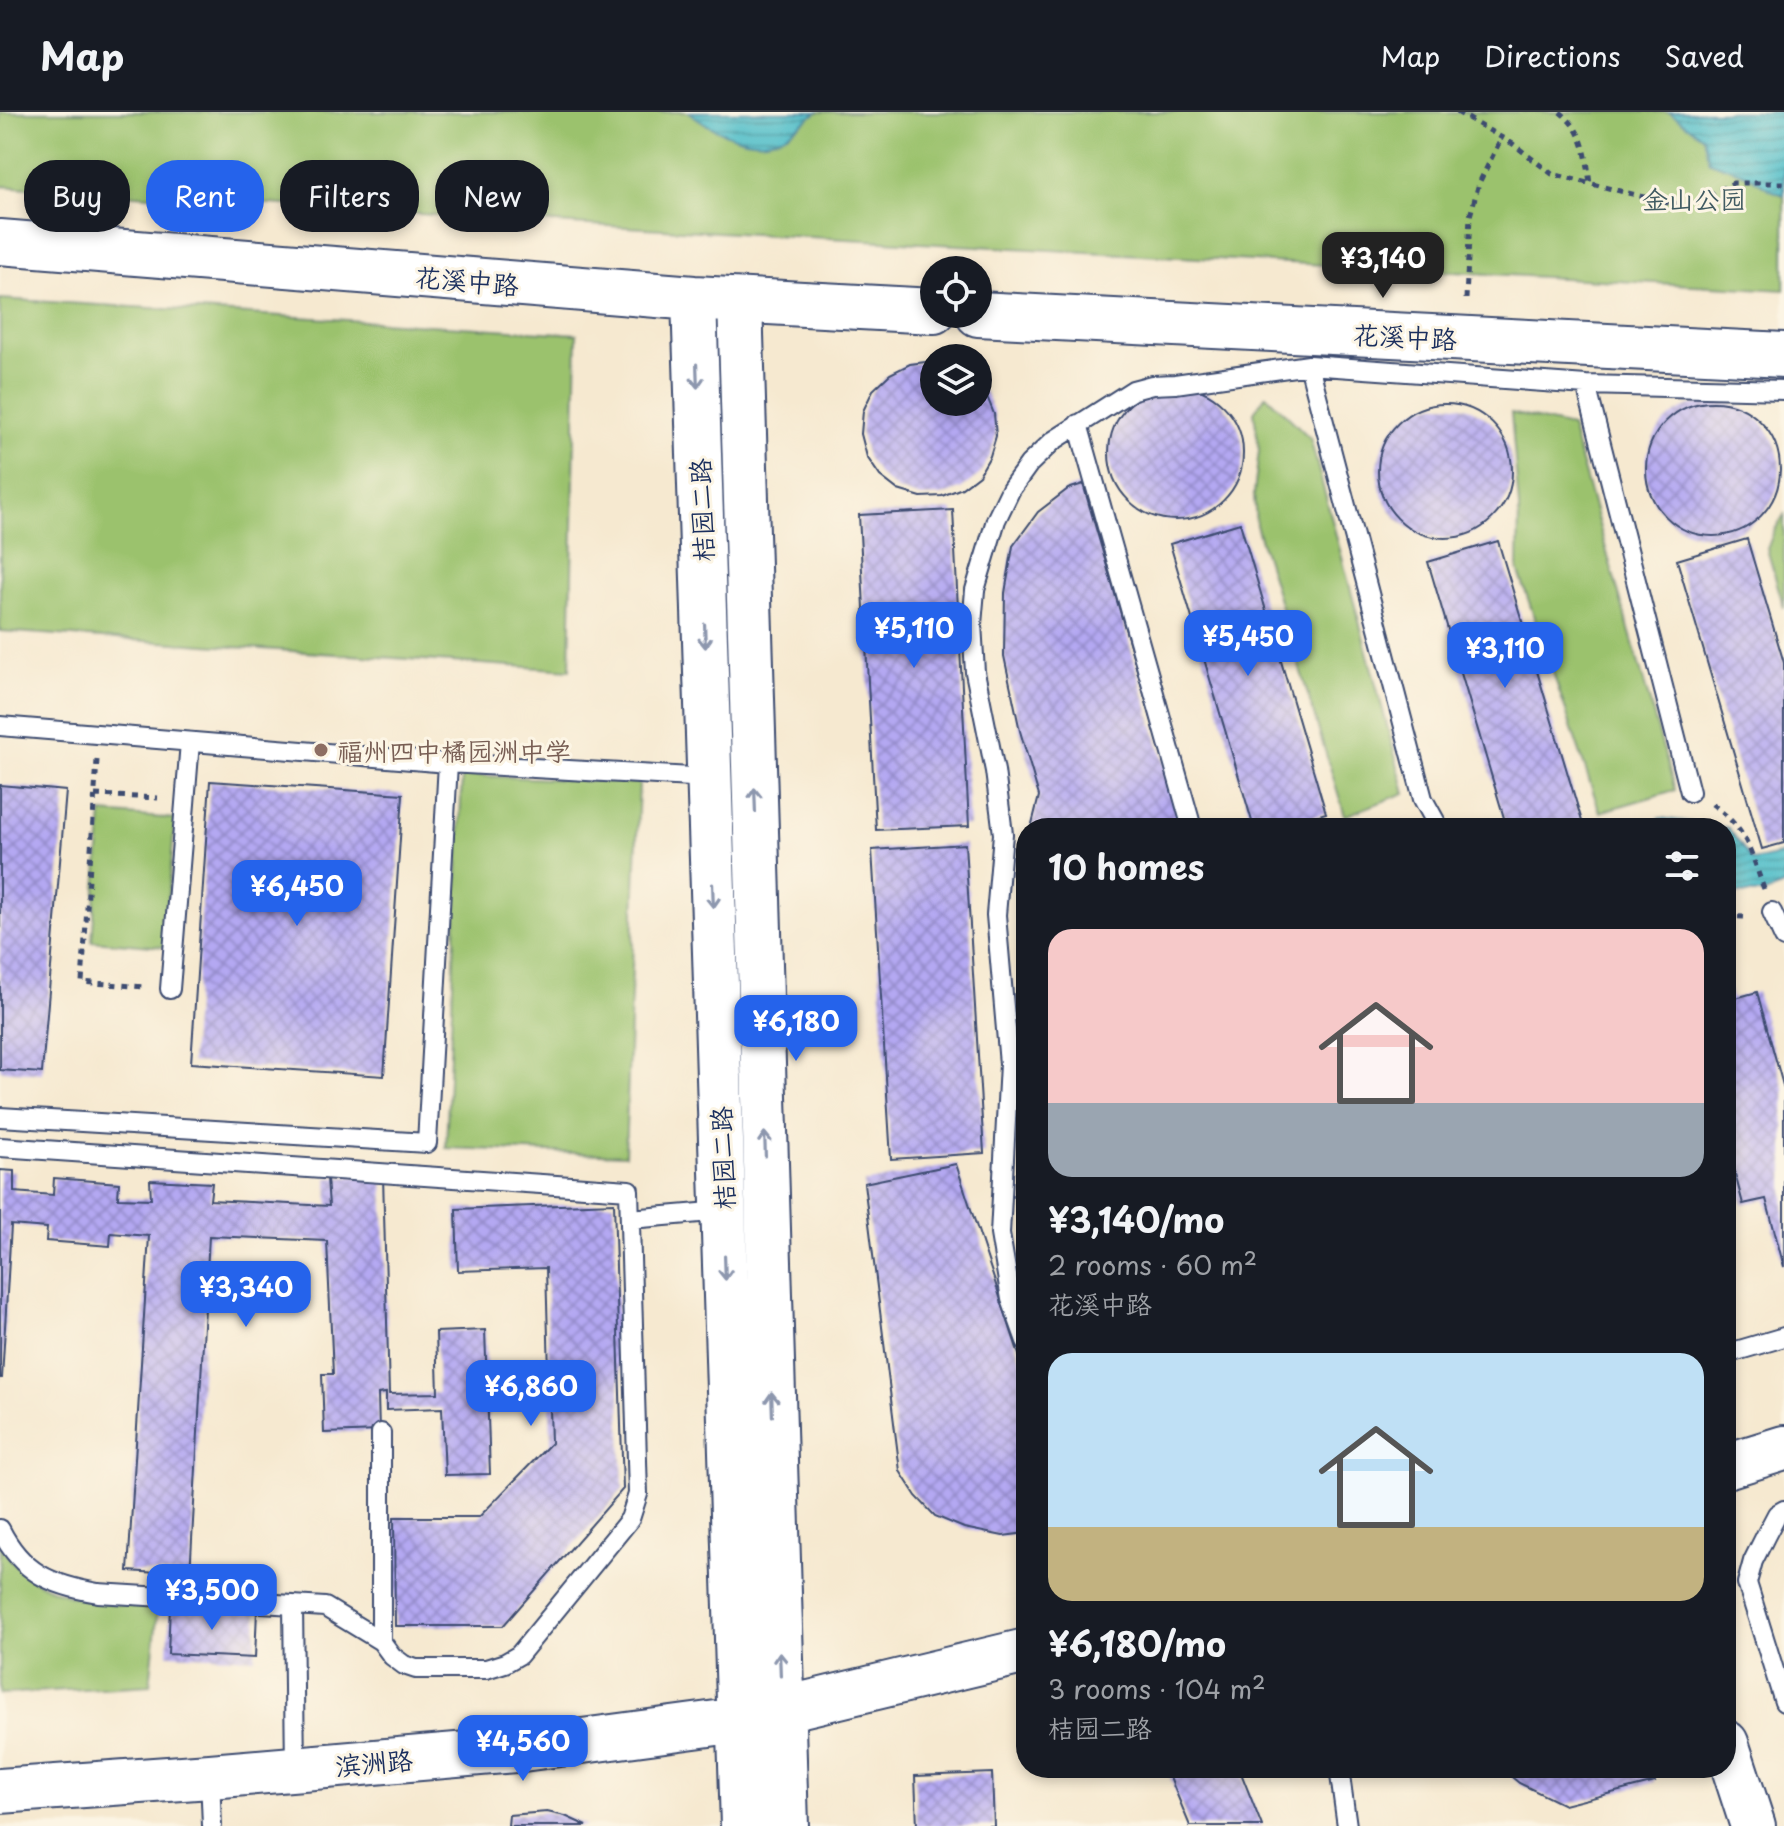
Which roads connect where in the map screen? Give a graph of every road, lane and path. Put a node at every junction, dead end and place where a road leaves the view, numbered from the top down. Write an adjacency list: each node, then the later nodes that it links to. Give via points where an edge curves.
1 (1457, 112): 3 (path)
2 (1560, 112): 5 (path, via 1574,123 1587,152)
3 (1501, 139): 5 (path, via 1552,174); 11 (path, via 1470,216)
4 (1784, 183): 5 (path, via 1733,183 1698,202 1672,204)
5 (1590, 185)
6 (0, 242): 7 (street, 花溪中路)
7 (694, 298): 8 (street, 花溪中路); 21 (street, 桔园二路, one-way to 21)
8 (740, 301): 9 (street, 花溪中路); 48 (street, 桔园二路, one-way to 8)
9 (920, 310)
10 (992, 315): 11 (street, 花溪中路)
11 (1464, 339): 12 (street, 花溪中路)
12 (1784, 355)
13 (1309, 365): 14 (lane); 16 (lane, via 1152,385 1133,390); 26 (lane, via 1423,799)
14 (1586, 385): 15 (lane); 22 (lane)
15 (1784, 390)
16 (1078, 424): 25 (lane); 36 (lane, via 1029,464 1011,489 975,590 972,624 975,672 1003,834 996,915 1009,1064 1000,1234)
17 (0, 726): 18 (lane)
18 (99, 734): 19 (lane); 23 (path)
19 (190, 742): 20 (lane); 24 (lane)
20 (448, 763): 21 (lane); 32 (lane, via 427,1143)
21 (709, 778): 34 (street, 桔园二路, one-way to 34)
22 (1690, 792): 27 (path)
23 (95, 795): 24 (path); 31 (path, via 82,982)
24 (185, 800): 31 (lane)
25 (1189, 818)
26 (1433, 818)
27 (1728, 818)
28 (1736, 826): 29 (path)
29 (1772, 912): 30 (lane)
30 (1784, 938)
31 (170, 989)
32 (0, 1117)
33 (0, 1147): 35 (lane, via 629,1190)
34 (724, 1211): 35 (lane); 49 (street, 桔园二路, one-way to 49)
35 (630, 1219): 45 (lane, via 638,1494 630,1519 519,1655 505,1663 486,1669 416,1669 392,1656)
36 (1016, 1313)
37 (1784, 1337): 38 (lane)
38 (1736, 1347)
39 (381, 1433): 45 (lane)
40 (1784, 1448): 41 (street)
41 (1736, 1463)
42 (1784, 1510): 47 (lane, via 1766,1535 1747,1583)
43 (0, 1529): 44 (lane, via 29,1568 67,1588)
44 (293, 1605): 45 (lane, via 325,1607); 50 (lane)
45 (381, 1641)
46 (1016, 1654): 48 (street, 滨洲路)
47 (1784, 1702)
48 (782, 1712): 49 (street, 滨洲路); 57 (street, 桔园二路)
49 (739, 1720): 50 (street, 滨洲路, via 515,1750); 56 (street, 桔园二路)
50 (295, 1769): 52 (street, 滨洲路)
51 (1736, 1774): 59 (street)
52 (210, 1776): 54 (street, 滨洲路); 55 (lane)
53 (1340, 1778): 58 (lane)
54 (0, 1791)
55 (212, 1826)
56 (743, 1826)
57 (786, 1826)
58 (1347, 1826)
59 (1753, 1826)

